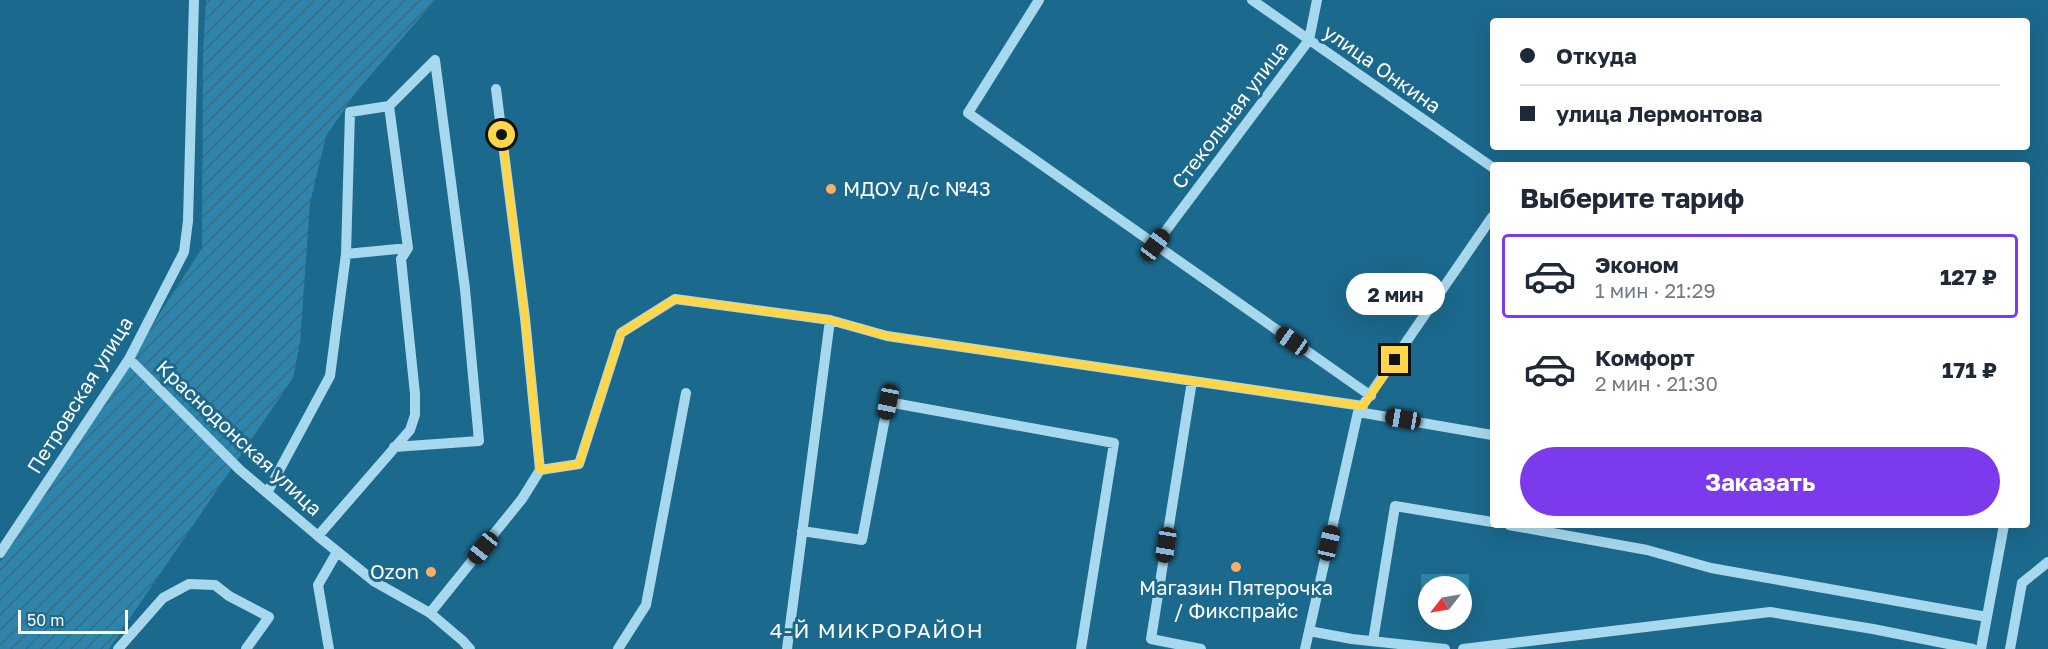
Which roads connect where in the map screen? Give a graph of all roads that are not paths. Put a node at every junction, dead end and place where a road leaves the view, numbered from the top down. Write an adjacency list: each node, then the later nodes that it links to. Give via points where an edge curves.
1 (194, 0): 14 (street, Петровская улица, via 184,252)
2 (1038, 0): 10 (street, via 968,113)
3 (1252, 0): 5 (street, улица Онкина)
4 (1317, 0): 5 (street, Стекольная улица)
5 (1309, 40): 8 (street, улица Онкина); 10 (street, Стекольная улица)
6 (496, 89): 21 (street)
7 (389, 106): 11 (street); 12 (street, via 350,112); 20 (street, via 435,60 465,290 479,441)
8 (1490, 166)
9 (1490, 220): 17 (street)
10 (1155, 245): 17 (street)
11 (408, 248): 12 (street); 20 (street, via 402,259 416,415 410,430)
12 (346, 254): 22 (street, via 330,376)
13 (830, 320): 15 (street, via 887,336); 21 (street, via 675,299 621,333 579,464); 27 (street)
14 (129, 359): 22 (street, Краснодонская улица); 30 (street, Петровская улица)
15 (1192, 381): 18 (street); 36 (street)
16 (686, 393): 41 (street, via 646,605)
17 (1371, 396): 18 (street)
18 (1361, 409): 19 (street); 34 (street)
19 (1490, 435)
20 (394, 447): 28 (street)
21 (540, 470): 32 (street, via 522,499)
22 (267, 493): 28 (street, Краснодонская улица)
23 (1490, 522): 35 (street, via 1395,506)
24 (1543, 528): 26 (street)
25 (2003, 528): 33 (street)
26 (1565, 530): 33 (street, via 1711,568)
27 (802, 531): 42 (street); 43 (street, via 862,540 888,402 1114,443)
28 (318, 536): 29 (street, Краснодонская улица)
29 (337, 552): 32 (street, Краснодонская улица, via 375,582); 40 (street, via 318,585)
30 (0, 553)
31 (2048, 562): 50 (street, via 2022,583)
32 (430, 613): 37 (street, Краснодонская улица)
33 (1987, 617): 49 (street)
34 (1309, 632): 35 (street); 45 (street)
35 (1373, 641): 46 (street)
36 (1150, 644): 44 (street)
37 (463, 646)
38 (118, 649): 39 (street, via 164,598 189,584 215,585 269,617)
39 (246, 649)
40 (329, 649)
41 (618, 649)
42 (787, 649)
43 (1081, 649)
44 (1201, 649)
45 (1305, 649)
46 (1445, 649)
47 (1463, 649): 48 (street, via 1770,612)
48 (1973, 649)
49 (1981, 649)
50 (2010, 649)

